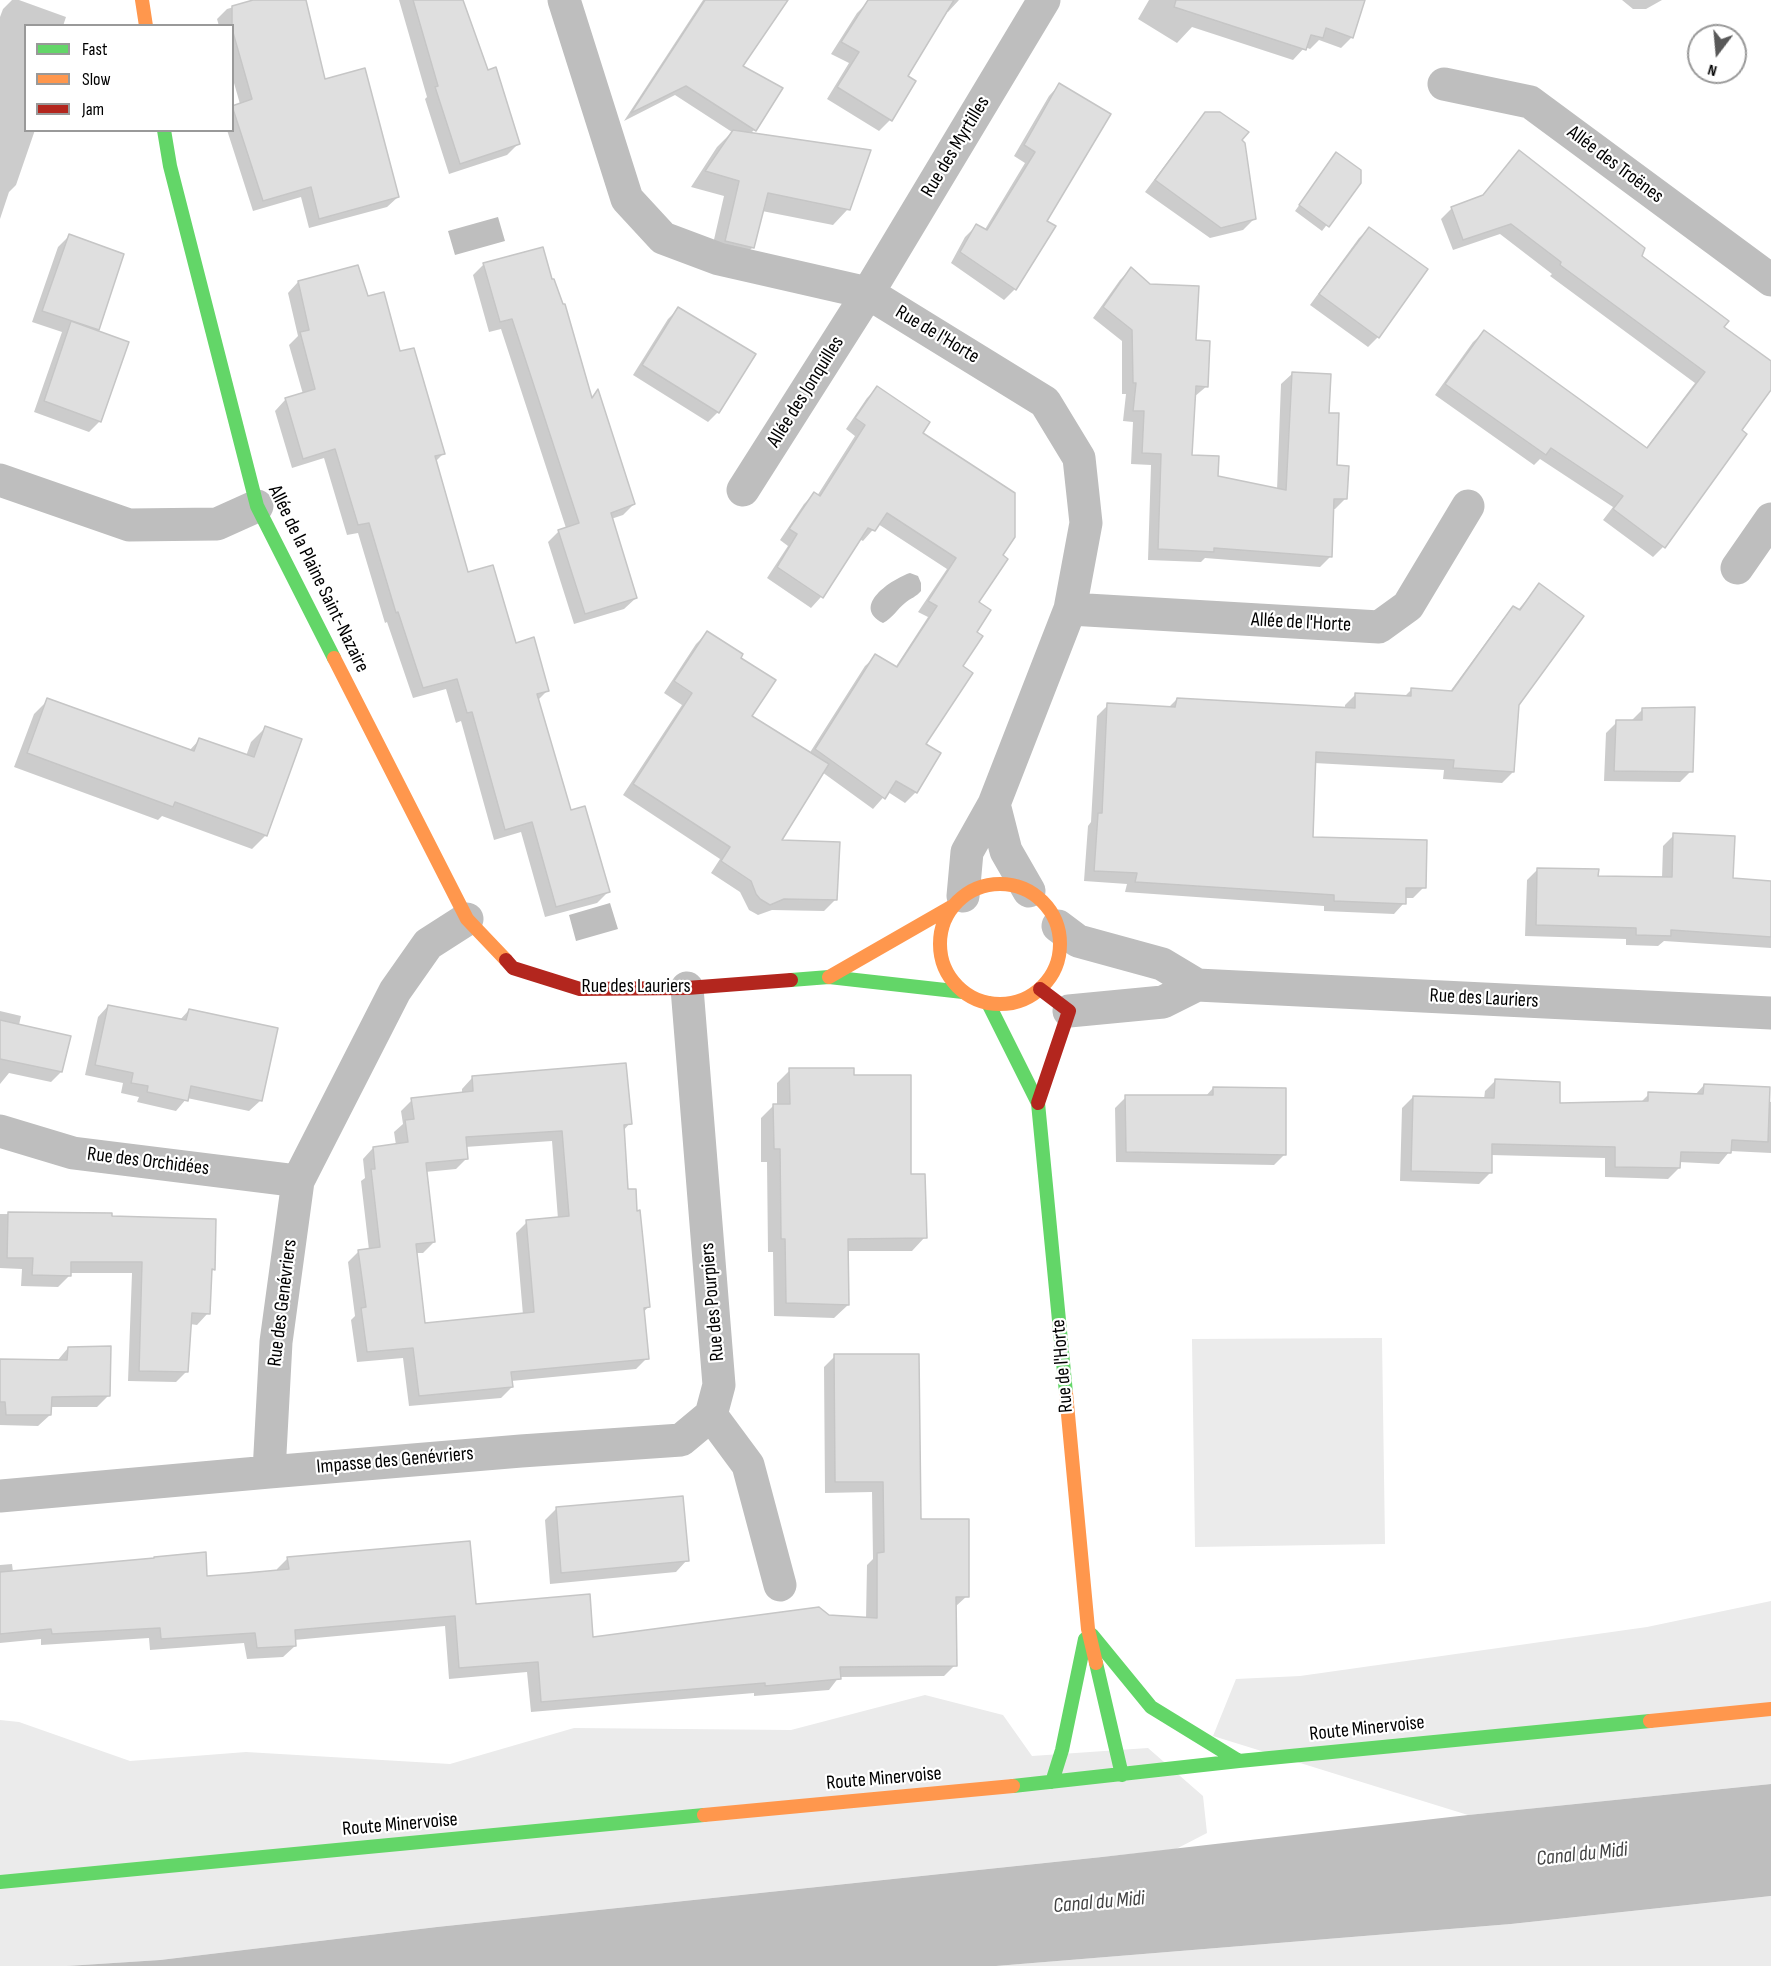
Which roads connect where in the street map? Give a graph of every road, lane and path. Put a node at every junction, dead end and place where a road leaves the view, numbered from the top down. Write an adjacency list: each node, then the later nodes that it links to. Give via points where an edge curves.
1 (142, 0): 4 (street)
2 (564, 0): 8 (street, Rue de l'Horte, via 627,199 663,238 719,259)
3 (1044, 0): 8 (street, Rue des Myrtilles)
4 (146, 24)
5 (1444, 84): 7 (street, Allée des Troënes, via 1530,102)
6 (164, 132): 11 (street, Allée de la Plaine Saint-Nazaire)
7 (1771, 280)
8 (868, 293): 10 (street, Allée des Jonquilles); 15 (street, Rue de l'Horte, via 1045,402 1079,458 1086,523)
9 (0, 480): 11 (street, via 129,525 217,524)
10 (743, 490)
11 (257, 506): 19 (street, Allée de la Plaine Saint-Nazaire)
12 (1468, 506): 15 (street, Allée de l'Horte, via 1408,606 1379,627)
13 (1771, 519): 14 (street)
14 (1737, 568)
15 (1070, 609): 16 (street, Rue de l'Horte)
16 (994, 804): 17 (street, via 1006,850); 18 (street, Rue de l'Horte, via 967,852)
17 (1029, 891): 18 (street, via 995,884 978,888); 20 (street, via 1042,900)
18 (957, 902): 21 (street, Rue des Lauriers); 25 (street, via 943,924 939,942 950,978)
19 (466, 920): 23 (street, Rue des Lauriers, via 513,968 580,989); 31 (street, Rue des Genévriers, via 428,944 395,991)
20 (1058, 926): 22 (street, Rue des Lauriers, via 1078,941 1162,964); 24 (street, via 1058,960)
21 (829, 977): 23 (street, Rue des Lauriers); 25 (street, Rue des Lauriers)
22 (1197, 984): 27 (street, via 1163,1002); 28 (street, Rue des Lauriers)
23 (687, 988): 32 (street, Rue des Pourpiers, via 719,1384)
24 (1040, 989): 26 (street, via 1007,1004); 27 (street)
25 (963, 992): 26 (street)
26 (988, 1003): 29 (street, Rue de l'Horte)
27 (1069, 1011): 29 (street, Rue de l'Horte)
28 (1771, 1014)
29 (1038, 1103): 36 (street, Rue de l'Horte)
30 (0, 1131): 31 (street, Rue des Orchidées, via 73,1153)
31 (298, 1181): 33 (street, Rue des Genévriers, via 276,1342)
32 (711, 1415): 33 (street, Impasse des Genévriers, via 681,1440); 35 (street, via 748,1465)
33 (269, 1472): 34 (street)
34 (0, 1496)
35 (780, 1585)
36 (1088, 1629): 38 (street, via 1151,1707); 39 (street, Rue de l'Horte); 40 (street, Rue de l'Horte)
37 (1771, 1709): 38 (street, Route Minervoise)
38 (1239, 1761): 39 (street, Route Minervoise)
39 (1122, 1775): 40 (street, Route Minervoise)
40 (1052, 1782): 41 (street, Route Minervoise)
41 (0, 1882)

